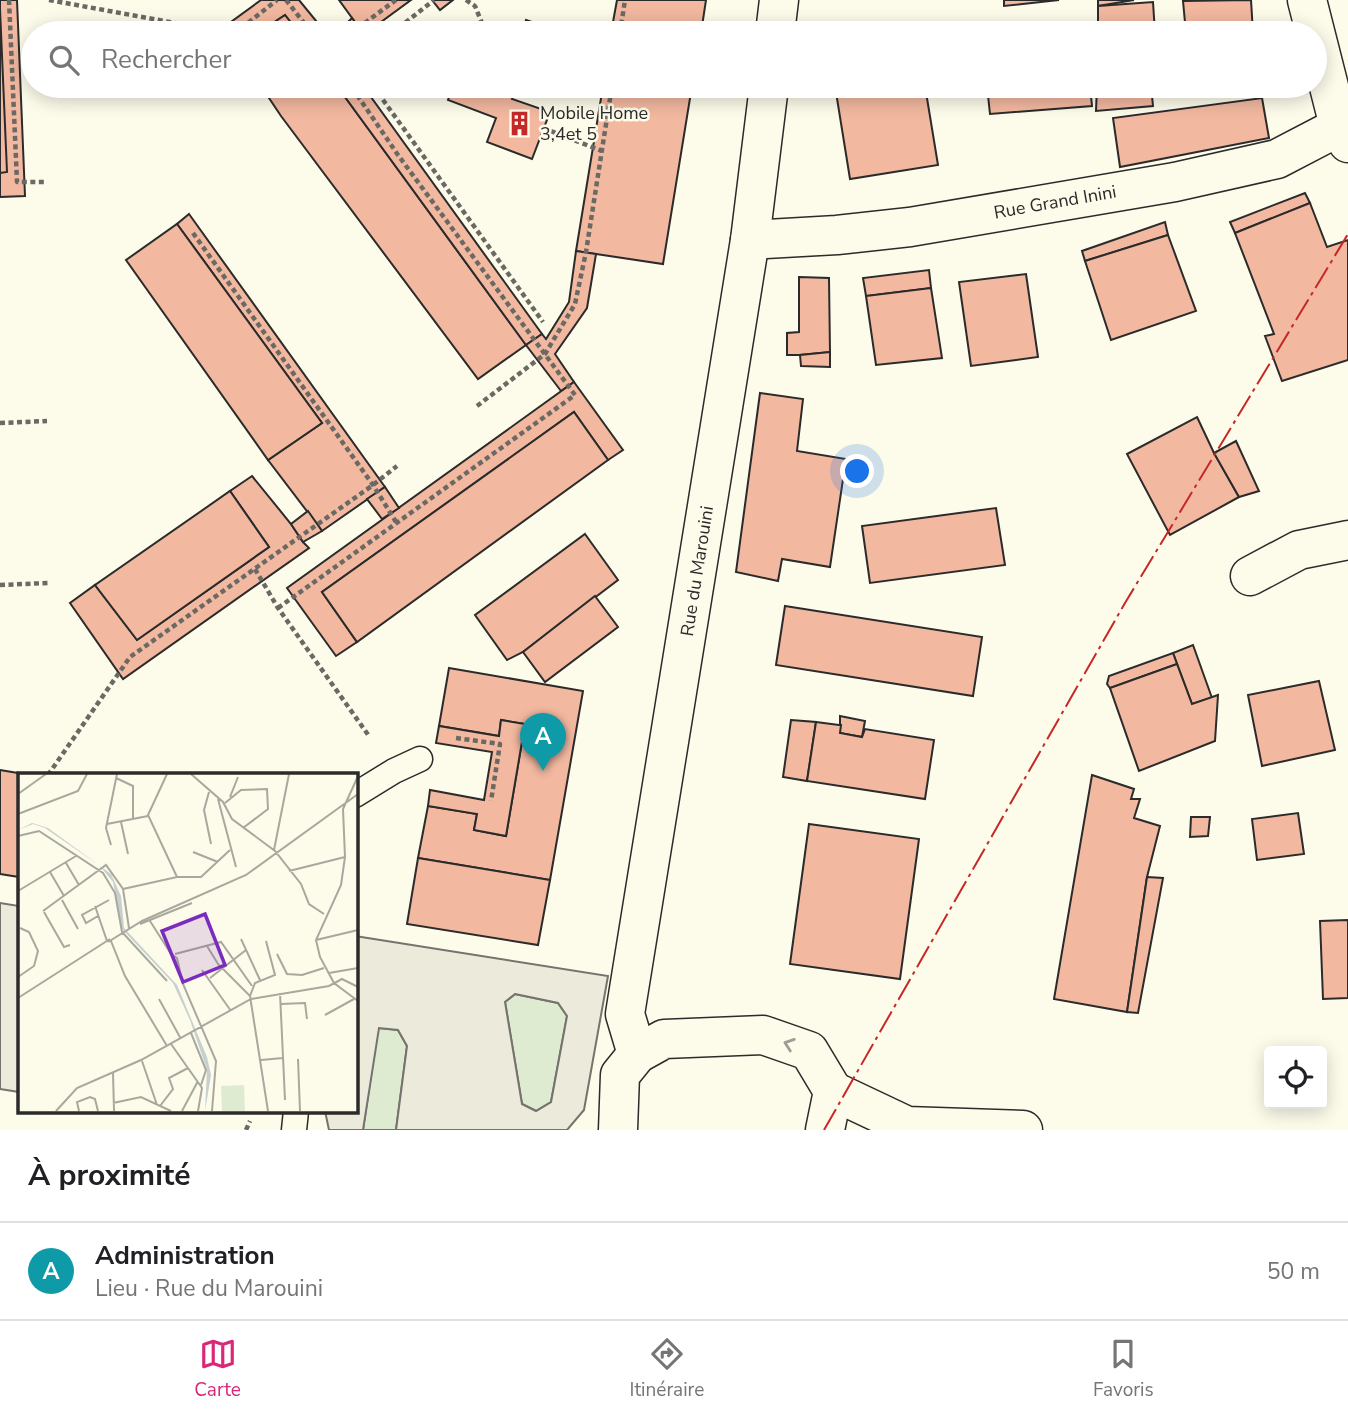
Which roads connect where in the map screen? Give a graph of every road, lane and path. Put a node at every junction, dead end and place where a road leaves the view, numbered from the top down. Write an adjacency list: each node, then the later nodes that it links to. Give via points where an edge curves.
1 (9, 0): 28 (path, via 16,182)
2 (49, 0): 11 (path)
3 (277, 0): 12 (path)
4 (286, 0): 13 (path)
5 (396, 0): 14 (path)
6 (434, 0): 15 (path)
7 (466, 0): 16 (path, via 475,6)
8 (779, 0): 18 (street)
9 (1307, 0): 19 (street)
10 (625, 1): 17 (path)
11 (166, 21)
12 (249, 21)
13 (303, 21)
14 (367, 21)
15 (407, 21)
16 (481, 21)
17 (622, 21)
18 (776, 21)
19 (1313, 21)
20 (1327, 68): 26 (street)
21 (359, 98): 32 (path)
22 (382, 98): 31 (path)
23 (610, 98): 27 (path)
24 (768, 98): 30 (street, Rue du Marouini)
25 (543, 128): 27 (path)
26 (1345, 130): 30 (street, Rue Grand Inini, via 1277,159 1175,182 910,227)
27 (602, 150): 32 (path, via 575,304)
28 (44, 183)
29 (193, 233): 37 (path)
30 (750, 240): 50 (street, Rue du Marouini, via 625,1014)
31 (543, 322)
32 (545, 354): 33 (path); 38 (path, via 575,395)
33 (477, 406)
34 (47, 421): 35 (path)
35 (0, 423)
36 (397, 466): 37 (path)
37 (373, 485): 38 (path); 40 (path)
38 (396, 522): 44 (path)
39 (1348, 540): 41 (street, via 1299,550)
40 (255, 569): 44 (path); 47 (path, via 130,657)
41 (1250, 576)
42 (48, 583): 43 (path)
43 (0, 584)
44 (278, 608): 46 (path)
45 (420, 759): 46 (lane); 49 (path, via 426,733 500,744)
46 (394, 771): 48 (lane)
47 (49, 773)
48 (357, 794)
49 (491, 802)
50 (637, 1054): 51 (street, one-way to 50, via 809,1051 763,1035 664,1039); 54 (street, via 620,1075)
51 (833, 1091): 55 (street); 56 (street, via 907,1126)
52 (296, 1112): 53 (lane)
53 (295, 1130)
54 (618, 1130)
55 (825, 1130)
56 (1023, 1130)

